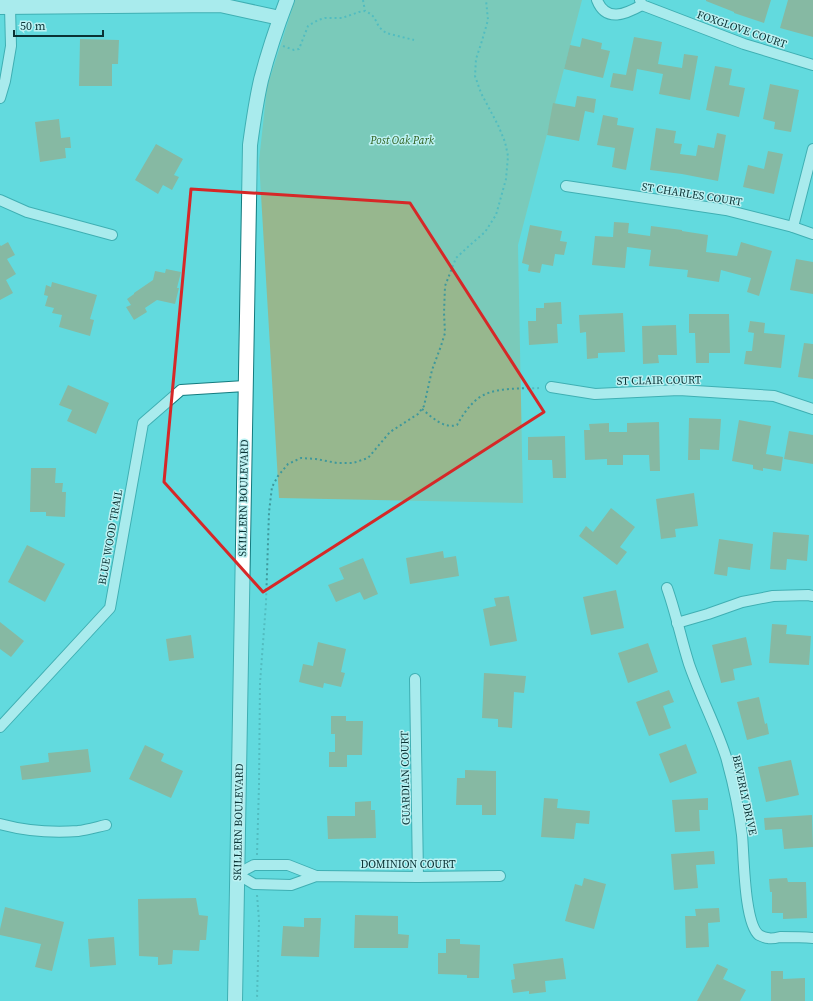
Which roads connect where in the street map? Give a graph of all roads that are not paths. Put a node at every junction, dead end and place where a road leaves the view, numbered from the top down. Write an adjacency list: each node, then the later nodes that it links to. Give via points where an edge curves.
1 (287, 0): 5 (street, SKILLERN BOULEVARD)
2 (597, 0): 3 (street, FOXGLOVE COURT, via 600,8 606,13 616,15 628,12)
3 (641, 2): 6 (street, FOXGLOVE COURT, via 744,44)
4 (5, 7): 5 (street, via 220,5); 7 (street, via 11,46)
5 (280, 18): 14 (street, SKILLERN BOULEVARD, via 261,80 250,145)
6 (813, 65)
7 (0, 98)
8 (813, 149): 11 (street)
9 (566, 186): 11 (street, ST CHARLES COURT, via 726,210)
10 (0, 200): 13 (street, via 28,212)
11 (792, 227): 12 (street, ST CHARLES COURT)
12 (813, 234)
13 (112, 235)
14 (245, 386): 21 (street, BLUE WOOD TRAIL, via 181,390 143,423 110,608); 24 (street, SKILLERN BOULEVARD)
15 (551, 387): 16 (street, ST CLAIR COURT, via 595,394 679,390 774,396)
16 (813, 409)
17 (667, 588): 19 (street, BEVERLY DRIVE)
18 (813, 596): 19 (street, via 773,596 742,602)
19 (677, 623): 28 (street, BEVERLY DRIVE, via 732,779 742,835 749,914 753,926 759,935 767,939)
20 (415, 678): 27 (street, GUARDIAN COURT)
21 (0, 727)
22 (0, 824): 23 (street, via 53,832 79,831)
23 (106, 825)
24 (237, 874): 25 (street, DOMINION COURT, via 254,884 291,884); 25 (street, DOMINION COURT, via 257,865 288,866); 29 (street, SKILLERN BOULEVARD)
25 (316, 876): 27 (street, DOMINION COURT)
26 (500, 876): 27 (street, DOMINION COURT)
27 (418, 877)
28 (813, 938)
29 (235, 1001)

